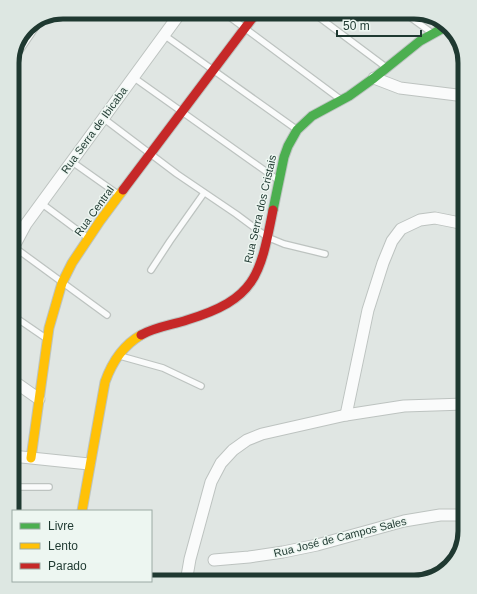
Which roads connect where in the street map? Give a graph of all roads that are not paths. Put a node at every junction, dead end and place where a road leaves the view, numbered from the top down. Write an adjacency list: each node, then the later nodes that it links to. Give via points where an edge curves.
1 (176, 19): 9 (street, Rua Serra de Ibicaba)
2 (233, 19): 6 (lane)
3 (252, 19): 6 (street, Rua Central)
4 (321, 19): 10 (lane)
5 (413, 19): 8 (lane)
6 (245, 28): 11 (street, Rua Central); 15 (lane)
7 (442, 29): 8 (street, Rua Serra dos Cristais)
8 (433, 34): 10 (street, Rua Serra dos Cristais, via 420,41)
9 (164, 35): 11 (lane); 12 (street, Rua Serra de Ibicaba)
10 (387, 68): 13 (street, Rua Serra dos Cristais)
11 (213, 71): 16 (street, Rua Central); 18 (lane)
12 (133, 77): 16 (lane); 17 (street, Rua Serra de Ibicaba)
13 (374, 78): 14 (street, via 400,88); 15 (street, Rua Serra dos Cristais)
14 (458, 95)
15 (341, 100): 18 (street, Rua Serra dos Cristais, via 312,116)
16 (182, 112): 19 (street, Rua Central); 21 (lane)
17 (103, 118): 19 (lane); 20 (street, Rua Serra de Ibicaba)
18 (297, 130): 21 (street, Rua Serra dos Cristais, via 288,146)
19 (151, 154): 22 (lane); 23 (street, Rua Central)
20 (71, 161): 23 (lane); 24 (street, Rua Serra de Ibicaba)
21 (278, 181): 27 (street, Rua Serra dos Cristais)
22 (204, 193): 27 (lane); 31 (lane)
23 (120, 195): 28 (street, Rua Central)
24 (41, 203): 26 (street, Rua Serra de Ibicaba); 28 (lane)
25 (458, 223): 41 (street, via 435,218 420,220 402,229 392,241 368,310)
26 (19, 237)
27 (267, 237): 30 (lane); 36 (street, Rua Serra dos Cristais, via 254,280 238,296 204,316 151,330 136,338)
28 (89, 239): 32 (street, Rua Central)
29 (19, 253): 32 (lane)
30 (325, 254)
31 (152, 270)
32 (62, 283): 33 (lane); 35 (street, Rua Central)
33 (107, 315)
34 (19, 320): 35 (lane)
35 (47, 339): 39 (street, Rua Central)
36 (118, 355): 38 (lane, via 163,368); 44 (street, Rua Serra dos Cristais, via 103,390)
37 (19, 385): 39 (street)
38 (201, 386)
39 (39, 399): 43 (street, Rua Central)
40 (458, 404): 41 (street, via 404,406)
41 (346, 415): 50 (street, via 262,434 233,450 211,482)
42 (19, 457): 43 (street)
43 (31, 458): 44 (street)
44 (89, 464): 47 (street, Rua Serra dos Cristais)
45 (19, 487): 46 (lane)
46 (49, 487)
47 (82, 510)
48 (458, 515): 49 (street, Rua José de Campos Sales, via 404,521 283,552)
49 (214, 560)
50 (187, 575)

